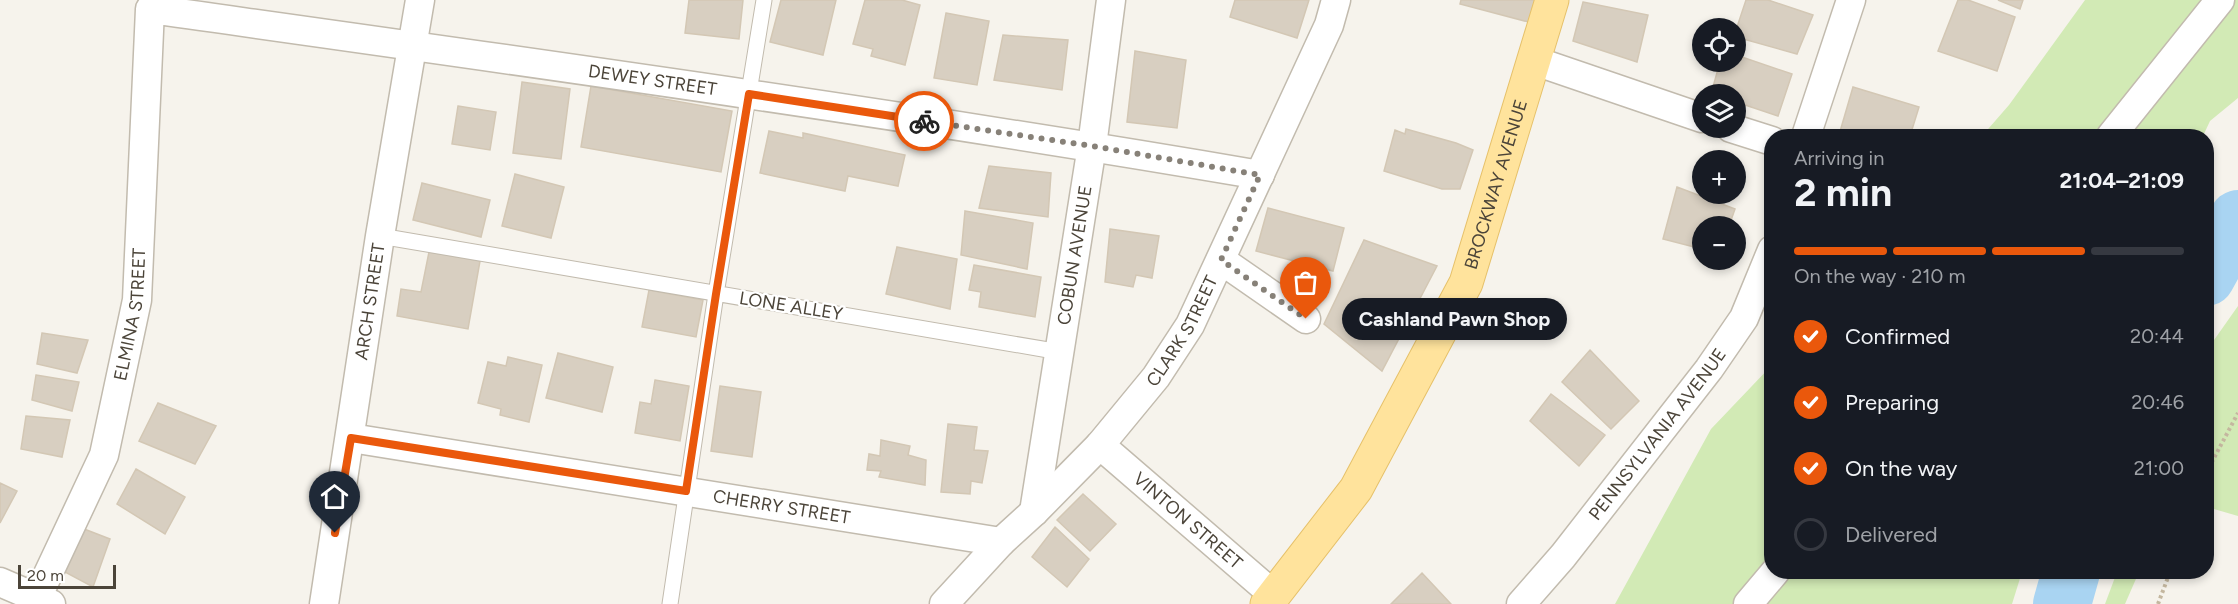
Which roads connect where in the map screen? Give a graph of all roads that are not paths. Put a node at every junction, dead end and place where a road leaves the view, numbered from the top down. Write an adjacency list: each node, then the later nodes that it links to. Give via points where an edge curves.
1 (420, 0): 9 (street, ARCH STREET)
2 (764, 0): 11 (lane)
3 (1111, 0): 17 (street, COBUN AVENUE)
4 (1336, 0): 18 (street, CLARK STREET, via 1329,25)
5 (1552, 0): 10 (main road, BROCKWAY AVENUE)
6 (1851, 0): 13 (street)
7 (2220, 0): 14 (street)
8 (150, 9): 9 (street, DEWEY STREET); 33 (street, ELMINA STREET, via 137,300 104,455)
9 (413, 46): 11 (street, DEWEY STREET); 19 (street, ARCH STREET)
10 (1535, 61): 12 (street); 32 (main road, BROCKWAY AVENUE, via 1466,283 1356,489)
11 (749, 94): 17 (street, DEWEY STREET); 22 (lane)
12 (1692, 115)
13 (1808, 129)
14 (2117, 129)
15 (1746, 133): 16 (street)
16 (1764, 138)
17 (1092, 146): 18 (street, DEWEY STREET); 24 (street, COBUN AVENUE)
18 (1260, 175): 20 (street, CLARK STREET)
19 (380, 236): 22 (lane, LONE ALLEY); 25 (street, ARCH STREET)
20 (1221, 260): 23 (street); 26 (street, CLARK STREET, via 1190,325 1156,377)
21 (1764, 269): 37 (street, PENNSYLVANIA AVENUE, via 1744,318 1709,369)
22 (716, 294): 24 (lane, LONE ALLEY); 27 (lane)
23 (1306, 319)
24 (1060, 352): 28 (street, COBUN AVENUE)
25 (351, 438): 27 (street, CHERRY STREET); 34 (street, ARCH STREET)
26 (1100, 445): 28 (street, CLARK STREET); 32 (street, VINTON STREET)
27 (686, 491): 29 (street, CHERRY STREET); 35 (lane)
28 (1034, 512): 29 (street, CLARK STREET)
29 (1001, 542): 36 (street, CLARK STREET)
30 (1769, 579): 38 (street)
31 (0, 582): 33 (street)
32 (1271, 600)
33 (40, 602)
34 (324, 604)
35 (669, 604)
36 (944, 604)
37 (1521, 604)
38 (1748, 604)

